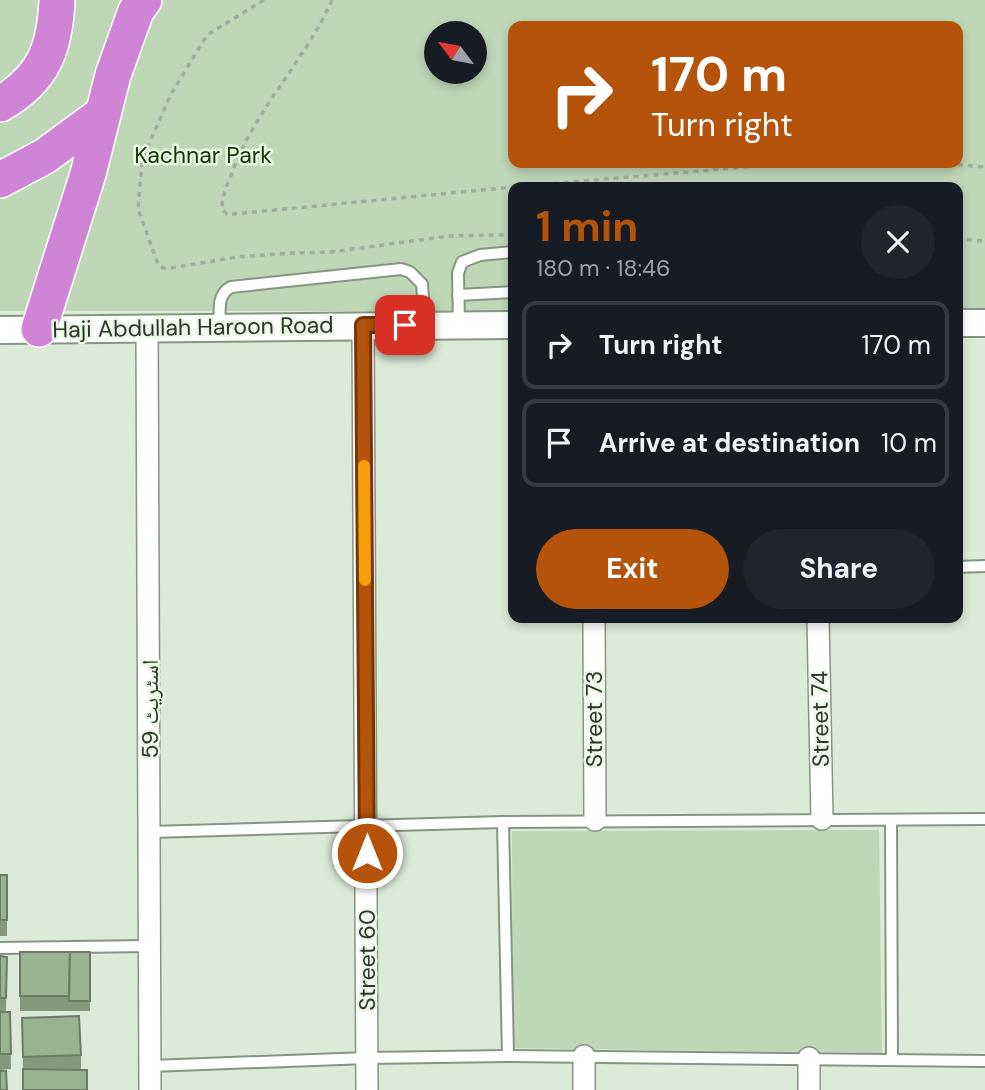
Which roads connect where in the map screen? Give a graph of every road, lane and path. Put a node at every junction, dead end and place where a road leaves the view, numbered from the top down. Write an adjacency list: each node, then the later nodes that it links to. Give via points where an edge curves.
1 (57, 0): 5 (highway, via 56,32 42,66 17,94)
2 (144, 0): 6 (highway, via 136,11)
3 (264, 0): 13 (path, via 206,35 171,94 142,160 138,209 158,264 171,268 449,236)
4 (332, 0): 12 (path, via 322,24 237,157 222,209 233,214)
5 (0, 104)
6 (102, 114): 10 (highway, via 45,156); 27 (highway, via 88,174)
7 (963, 165): 8 (path)
8 (985, 167)
9 (734, 168): 11 (path)
10 (0, 180)
11 (571, 182)
12 (508, 187)
13 (508, 236)
14 (963, 239): 15 (path)
15 (985, 240)
16 (508, 252): 18 (lane, via 462,262)
17 (508, 292): 18 (lane)
18 (458, 295): 24 (lane)
19 (963, 323): 20 (street)
20 (985, 323)
21 (508, 324): 24 (street, Haji Abdullah Haroon Road)
22 (363, 325): 23 (street, Haji Abdullah Haroon Road); 26 (street, Haji Abdullah Haroon Road); 38 (street, Street 60)
23 (425, 325): 24 (street, Haji Abdullah Haroon Road); 26 (lane, via 422,284 401,269 231,287 221,297)
24 (459, 325)
25 (147, 327): 26 (street, Haji Abdullah Haroon Road); 27 (street, Haji Abdullah Haroon Road); 39 (street, اسٹریٹ 59)
26 (220, 327)
27 (38, 329): 28 (street, Haji Abdullah Haroon Road)
28 (0, 330)
29 (985, 566): 30 (lane)
30 (963, 567)
31 (594, 623): 34 (street, Street 73)
32 (818, 623): 35 (street, Street 74)
33 (985, 819): 36 (lane)
34 (595, 820): 35 (lane); 37 (lane)
35 (822, 820): 36 (lane)
36 (891, 820): 46 (lane)
37 (503, 822): 38 (lane); 42 (lane)
38 (367, 827): 39 (lane); 44 (street, Street 60)
39 (151, 832): 40 (street, اسٹریٹ 59)
40 (149, 946): 41 (lane); 48 (street, اسٹریٹ 59)
41 (0, 948)
42 (508, 1056): 43 (lane); 44 (lane)
43 (584, 1056): 45 (lane); 51 (street)
44 (368, 1058): 48 (lane); 50 (street, Street 60)
45 (809, 1058): 46 (lane); 52 (street)
46 (892, 1060): 47 (lane)
47 (985, 1061)
48 (150, 1066): 49 (street, اسٹریٹ 59)
49 (150, 1090)
50 (368, 1090)
51 (584, 1090)
52 (809, 1090)

